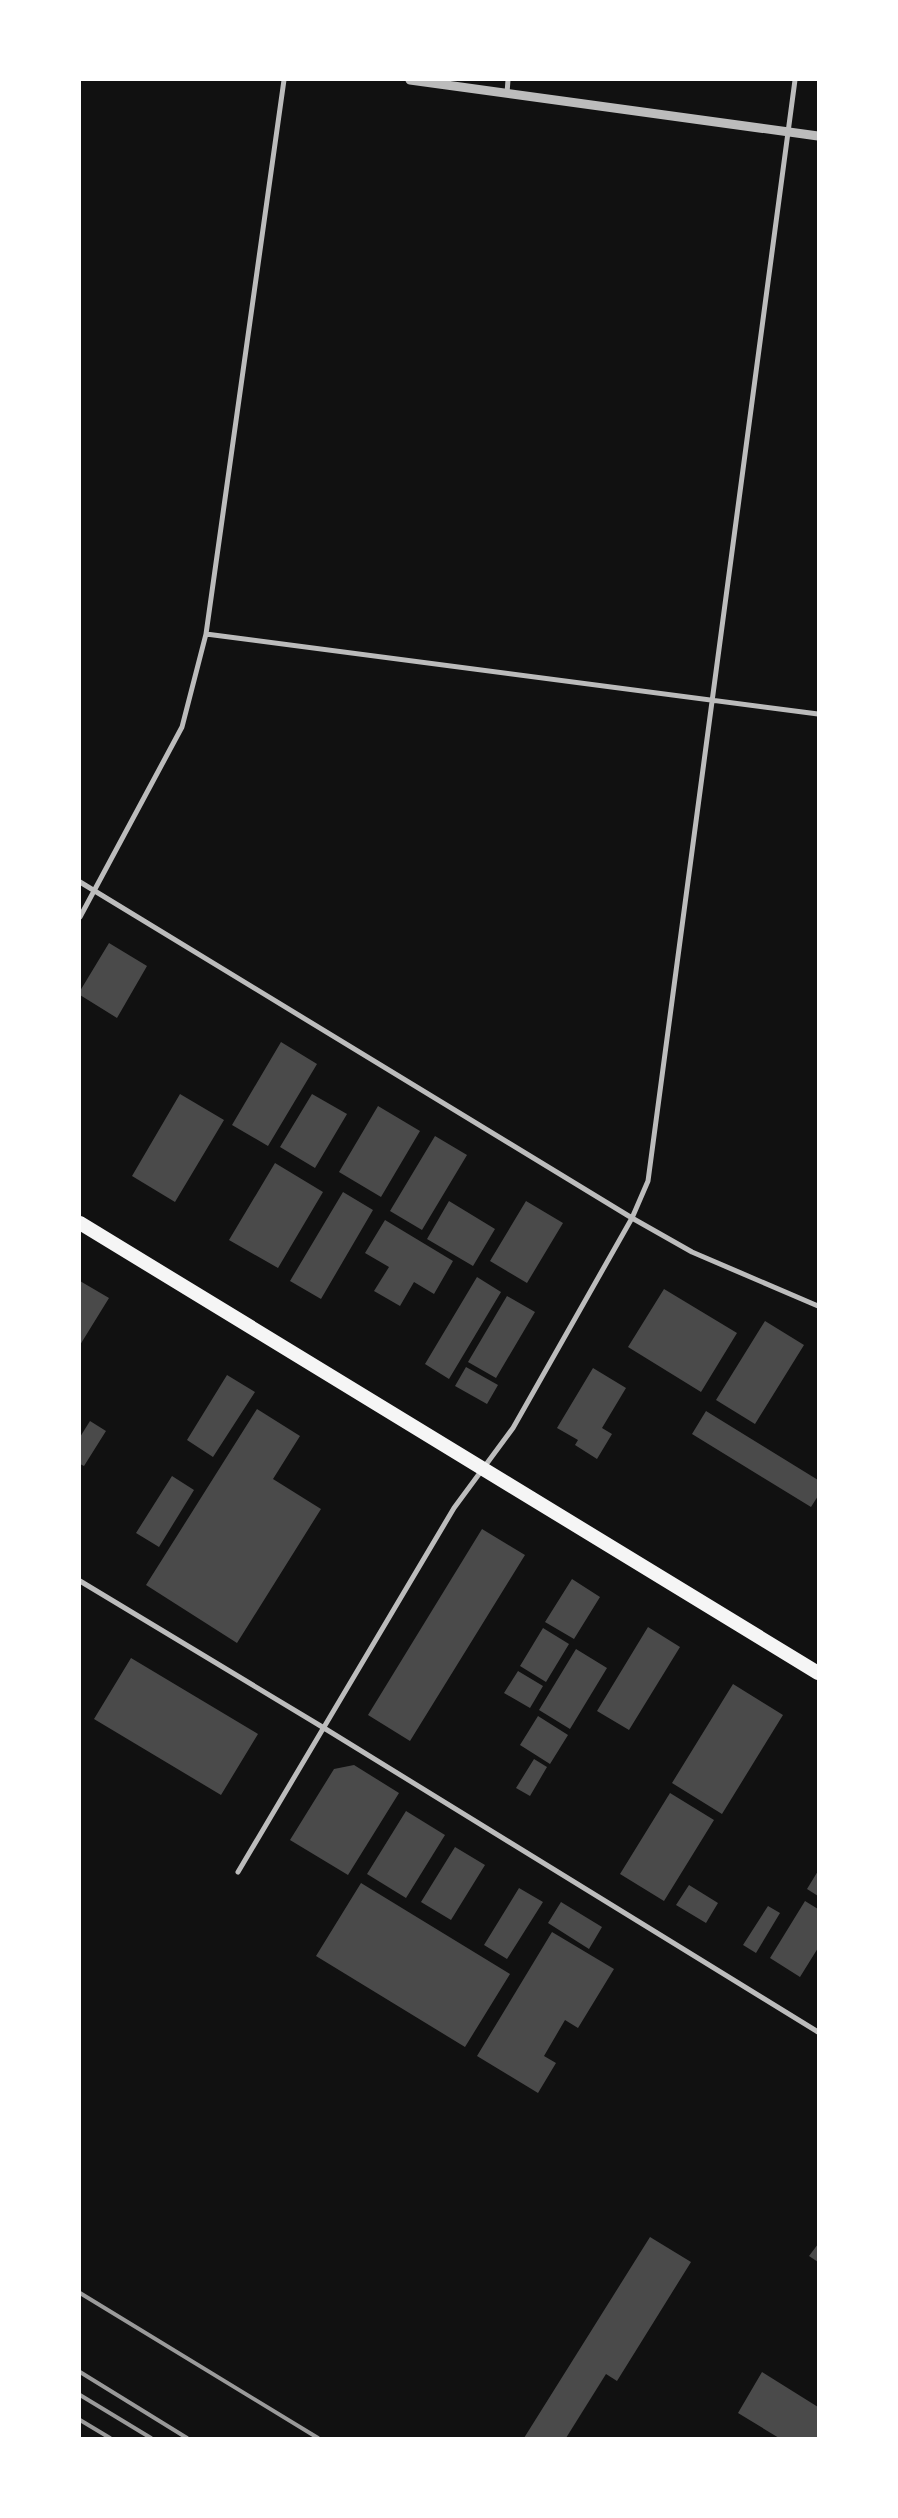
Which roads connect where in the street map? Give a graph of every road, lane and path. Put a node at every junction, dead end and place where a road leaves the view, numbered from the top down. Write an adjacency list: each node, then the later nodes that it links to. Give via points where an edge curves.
1 (284, 80): 8 (street)
2 (410, 80): 5 (street)
3 (508, 80): 5 (street)
4 (795, 80): 6 (street)
5 (507, 93): 6 (street)
6 (787, 132): 7 (street); 9 (street)
7 (818, 136)
8 (206, 634): 9 (street); 12 (street, via 182,727)
9 (713, 699): 10 (street); 14 (street, via 648,1182)
10 (818, 714)
11 (80, 882): 12 (street)
12 (95, 892): 13 (street); 14 (street)
13 (80, 918)
14 (632, 1218): 16 (street, via 692,1252); 17 (street, via 513,1428)
15 (80, 1224): 17 (highway)
16 (818, 1306)
17 (483, 1469): 19 (highway); 20 (street, via 454,1508)
18 (80, 1581): 20 (street)
19 (818, 1673)
20 (324, 1728): 21 (street); 22 (street)
21 (238, 1872)
22 (818, 2032)

